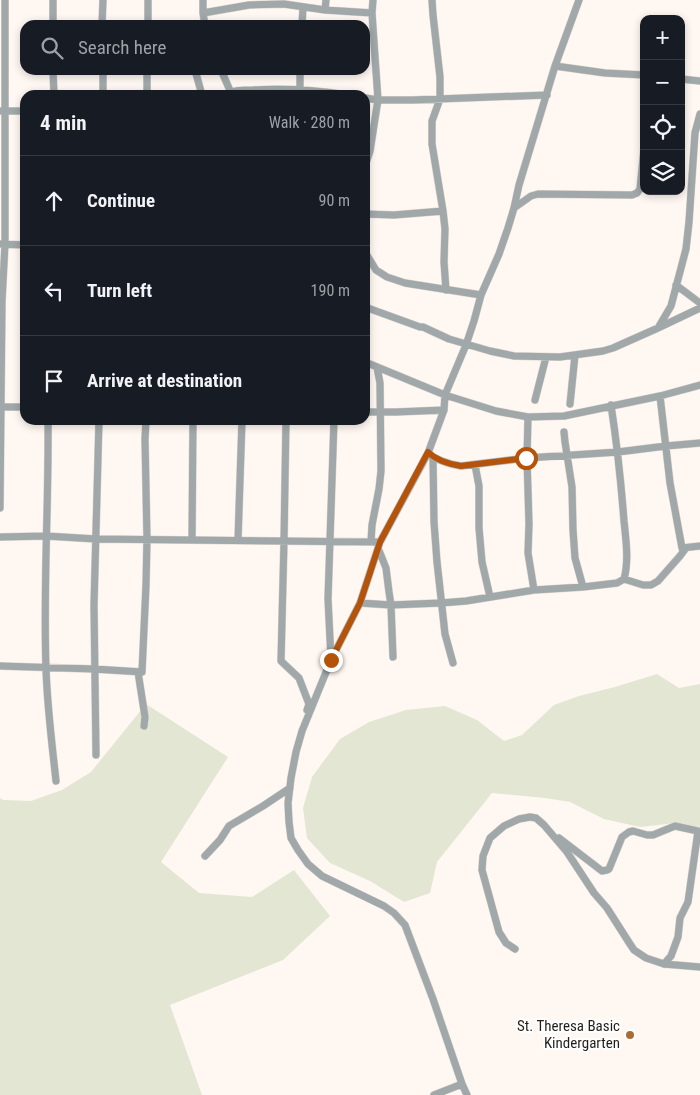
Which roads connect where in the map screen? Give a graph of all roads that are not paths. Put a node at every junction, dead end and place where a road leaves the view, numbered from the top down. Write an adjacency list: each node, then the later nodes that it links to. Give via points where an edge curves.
1 (5, 0): 42 (street)
2 (53, 0): 15 (street)
3 (103, 0): 16 (street)
4 (148, 0): 17 (street)
5 (203, 0): 13 (street)
6 (326, 0): 12 (street)
7 (373, 0): 14 (street)
8 (432, 0): 40 (street)
9 (579, 0): 20 (street)
10 (284, 2): 11 (street); 13 (street)
11 (304, 6): 12 (street); 19 (street)
12 (325, 10): 14 (street)
13 (203, 13): 18 (street)
14 (372, 13): 41 (street)
15 (53, 20)
16 (102, 20)
17 (148, 20)
18 (204, 20)
19 (303, 20)
20 (555, 66): 27 (street); 38 (street)
21 (53, 75): 30 (street)
22 (103, 75): 31 (street)
23 (147, 75): 32 (street)
24 (196, 75): 33 (street)
25 (223, 75): 34 (street)
26 (300, 75): 37 (street)
27 (640, 75)
28 (685, 80): 29 (street)
29 (700, 81)
30 (54, 90)
31 (102, 90)
32 (147, 90)
33 (201, 90)
34 (230, 90)
35 (260, 90): 36 (street)
36 (279, 90)
37 (298, 90)
38 (547, 95): 40 (street); 48 (street)
39 (370, 99): 41 (street)
40 (440, 99): 41 (street); 49 (street, via 432,121 432,144)
41 (378, 100): 47 (street)
42 (2, 111): 43 (street); 51 (street)
43 (20, 111)
44 (700, 114): 45 (street)
45 (697, 134): 54 (street, via 690,222)
46 (644, 150): 48 (street, via 637,193 538,194)
47 (370, 151)
48 (514, 208): 56 (street)
49 (443, 211): 50 (street); 55 (street)
50 (370, 214)
51 (3, 244): 52 (street); 72 (street)
52 (20, 245)
53 (370, 260): 55 (street, via 376,270 404,284)
54 (676, 285): 57 (street); 60 (street, via 671,306)
55 (446, 290): 56 (street)
56 (481, 295): 61 (street)
57 (700, 303)
58 (700, 308): 60 (street)
59 (370, 309): 61 (street)
60 (658, 328): 62 (street, via 613,348)
61 (466, 345): 63 (street, via 506,355); 67 (street)
62 (575, 355): 63 (street); 70 (street)
63 (546, 357): 69 (street)
64 (370, 364): 65 (street)
65 (377, 367): 67 (street); 76 (street)
66 (700, 385): 68 (street)
67 (445, 395): 74 (street); 77 (street)
68 (660, 396): 71 (street); 87 (street)
69 (535, 400)
70 (570, 404)
71 (610, 406): 77 (street, via 564,416); 88 (street)
72 (1, 407): 73 (street); 93 (street)
73 (20, 407)
74 (444, 410): 76 (street); 89 (street)
75 (370, 412): 76 (street)
76 (380, 412): 102 (street, via 381,471)
77 (528, 417): 91 (street)
78 (48, 425): 94 (street)
79 (99, 425): 96 (street)
80 (146, 425): 97 (street)
81 (193, 425): 98 (street)
82 (242, 425): 99 (street)
83 (286, 425): 100 (street)
84 (334, 425): 101 (street)
85 (564, 432): 90 (street)
86 (700, 443): 87 (street)
87 (666, 446): 88 (street); 105 (street, via 682,548)
88 (618, 452): 90 (street); 106 (street, via 626,538)
89 (431, 455): 92 (street, via 451,464); 103 (street); 111 (street)
90 (567, 455): 91 (street); 107 (street, via 572,486 575,558)
91 (526, 458): 92 (street); 108 (street, via 528,553)
92 (475, 465): 109 (street, via 482,562)
93 (0, 508)
94 (46, 536): 95 (street); 96 (street); 117 (street)
95 (0, 537)
96 (96, 538): 97 (street); 118 (street)
97 (147, 538): 98 (street); 119 (street, via 142,672)
98 (192, 540): 99 (street)
99 (238, 540): 100 (street)
100 (284, 541): 101 (street); 123 (street, via 281,661 299,678 309,704)
101 (330, 542): 102 (street); 114 (street)
102 (371, 542): 103 (street)
103 (379, 545): 110 (street); 112 (street)
104 (700, 546): 105 (street)
105 (686, 548): 106 (street, via 651,585 643,586)
106 (624, 579): 107 (street)
107 (583, 588): 108 (street)
108 (534, 590): 109 (street)
109 (490, 597): 111 (street)
110 (360, 603): 112 (street); 114 (street)
111 (441, 603): 112 (street); 115 (street)
112 (391, 605): 113 (street)
113 (393, 657)
114 (331, 660): 123 (street, via 302,731)
115 (453, 663)
116 (0, 666): 117 (street)
117 (46, 668): 118 (street); 122 (street)
118 (94, 669): 119 (street); 121 (street)
119 (138, 672): 120 (street)
120 (144, 726)
121 (96, 755)
122 (56, 781)
123 (290, 788): 125 (street, via 229,826); 129 (street, via 288,803 292,838 308,864 322,876 384,906 406,925)
124 (549, 830): 126 (street, via 536,818 519,819 490,838 483,856 482,870 499,932); 127 (street, via 630,944 646,958); 127 (street, via 602,871 609,869 622,838 629,832 654,835 675,826 698,830 688,902 680,918 671,956)
125 (205, 856)
126 (515, 949)
127 (664, 964): 128 (street)
128 (700, 967)
129 (462, 1084): 130 (street); 131 (street)
130 (434, 1095)
131 (467, 1095)

